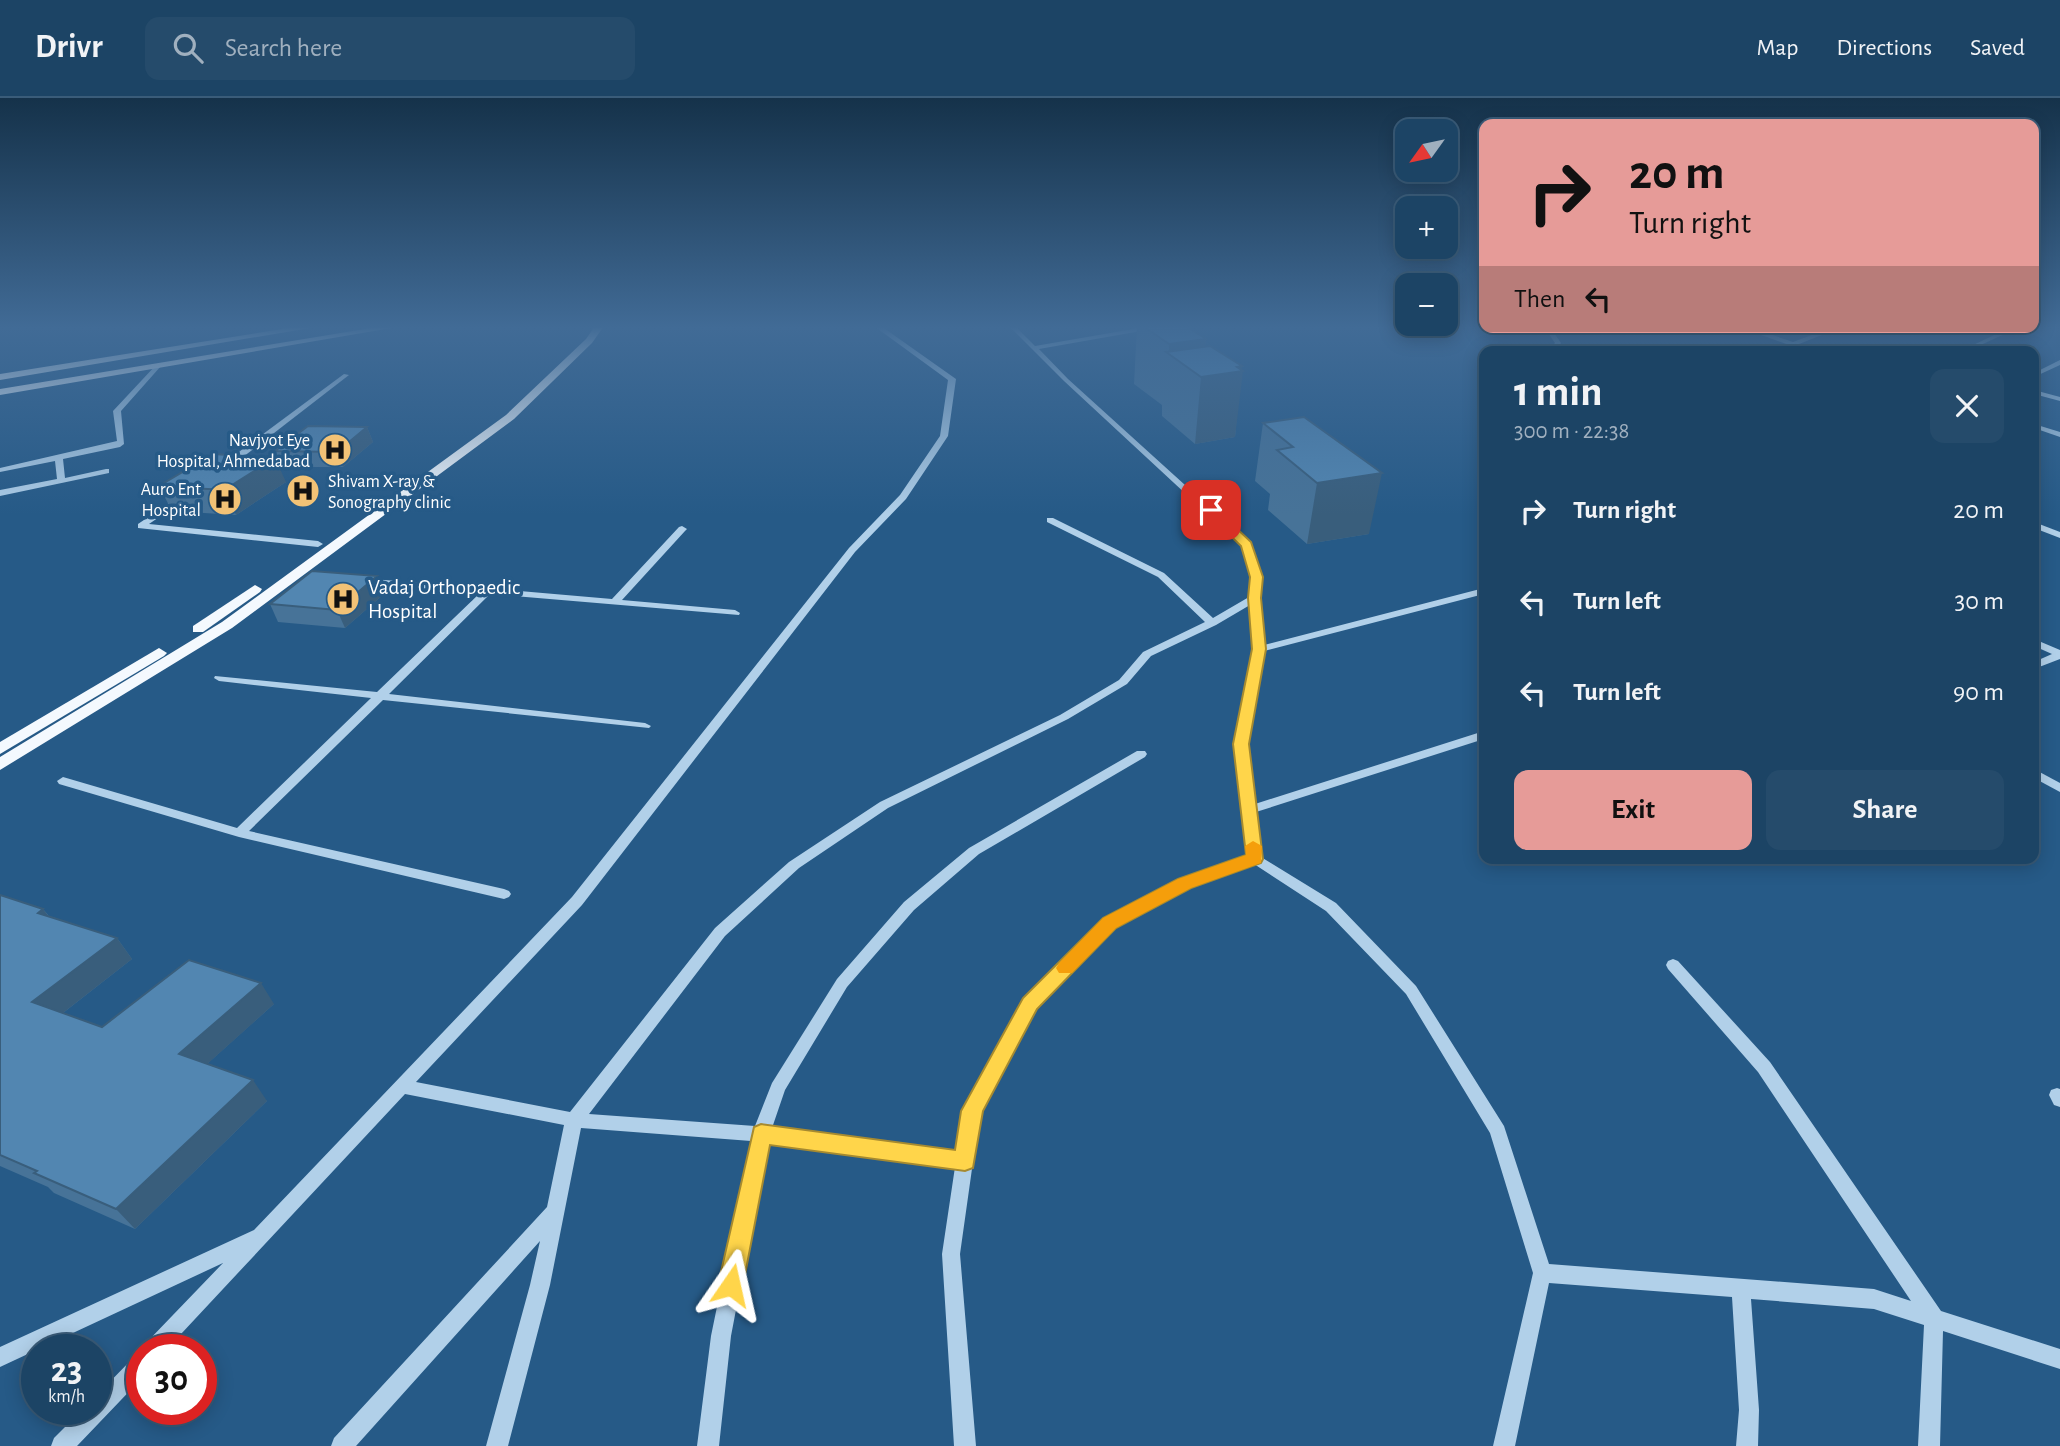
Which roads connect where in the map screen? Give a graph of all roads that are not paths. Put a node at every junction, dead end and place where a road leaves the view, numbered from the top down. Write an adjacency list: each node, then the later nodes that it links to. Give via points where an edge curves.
1 (19, 389): 8 (main road)
2 (137, 389): 13 (street, via 117,411 121,442)
3 (328, 389): 16 (street)
4 (524, 389): 24 (main road, via 495,416)
5 (539, 389): 42 (main road, via 509,417 302,575)
6 (951, 389): 51 (street, via 944,436 903,497 852,550 577,901)
7 (1078, 389): 28 (street, via 1246,545 1257,577)
8 (0, 392)
9 (2039, 393): 10 (street)
10 (2060, 398)
11 (2039, 428): 12 (street)
12 (2060, 435)
13 (59, 458): 14 (street); 17 (street)
14 (0, 470)
15 (106, 471): 17 (street)
16 (215, 474)
17 (61, 481): 18 (street)
18 (0, 494)
19 (186, 495): 24 (street, via 141,526)
20 (1050, 520): 31 (street, via 1161,575)
21 (2039, 528): 23 (street)
22 (682, 529): 29 (street)
23 (2060, 535)
24 (318, 544): 40 (main road, via 209,622)
25 (351, 579): 26 (street)
26 (490, 589): 29 (street); 37 (street)
27 (1479, 592): 33 (street)
28 (1254, 598): 31 (street); 33 (street)
29 (615, 601): 30 (street)
30 (735, 613)
31 (1212, 623): 52 (street, via 1147,654 1123,682 1064,717 884,806 794,866 720,932)
32 (2039, 644): 34 (street)
33 (1259, 649): 46 (street, via 1241,744)
34 (2060, 655): 35 (street)
35 (2039, 664)
36 (219, 678): 37 (street)
37 (378, 697): 38 (street); 47 (street)
38 (645, 726)
39 (1479, 737): 46 (street)
40 (0, 749)
41 (1141, 754): 53 (street, via 974,851 909,906 842,983 778,1088)
42 (0, 765)
43 (2039, 776): 45 (street)
44 (63, 781): 47 (street)
45 (2060, 788)
46 (1249, 810): 48 (street)
47 (239, 832): 49 (street)
48 (1255, 859): 54 (street, via 1185,883 1109,923 1030,1003 972,1111); 57 (street, via 1331,907 1411,990 1498,1131)
49 (504, 894)
50 (1673, 965): 59 (street, via 1764,1067)
51 (401, 1086): 52 (street); 56 (street)
52 (575, 1120): 53 (street); 55 (street)
53 (761, 1134): 54 (street); 67 (street, via 721,1336)
54 (965, 1161): 68 (street, via 951,1254)
55 (555, 1210): 65 (street); 66 (street)
56 (265, 1234): 60 (street); 61 (street)
57 (1542, 1273): 58 (street); 69 (street)
58 (1741, 1289): 59 (street, via 1874,1298); 70 (street, via 1749,1410)
59 (1934, 1318): 62 (street); 71 (street)
60 (169, 1334)
61 (0, 1357)
62 (2060, 1359)
63 (126, 1380): 64 (street)
64 (62, 1446)
65 (342, 1446)
66 (497, 1446)
67 (708, 1446)
68 (965, 1446)
69 (1504, 1446)
70 (1746, 1446)
71 (1929, 1446)

